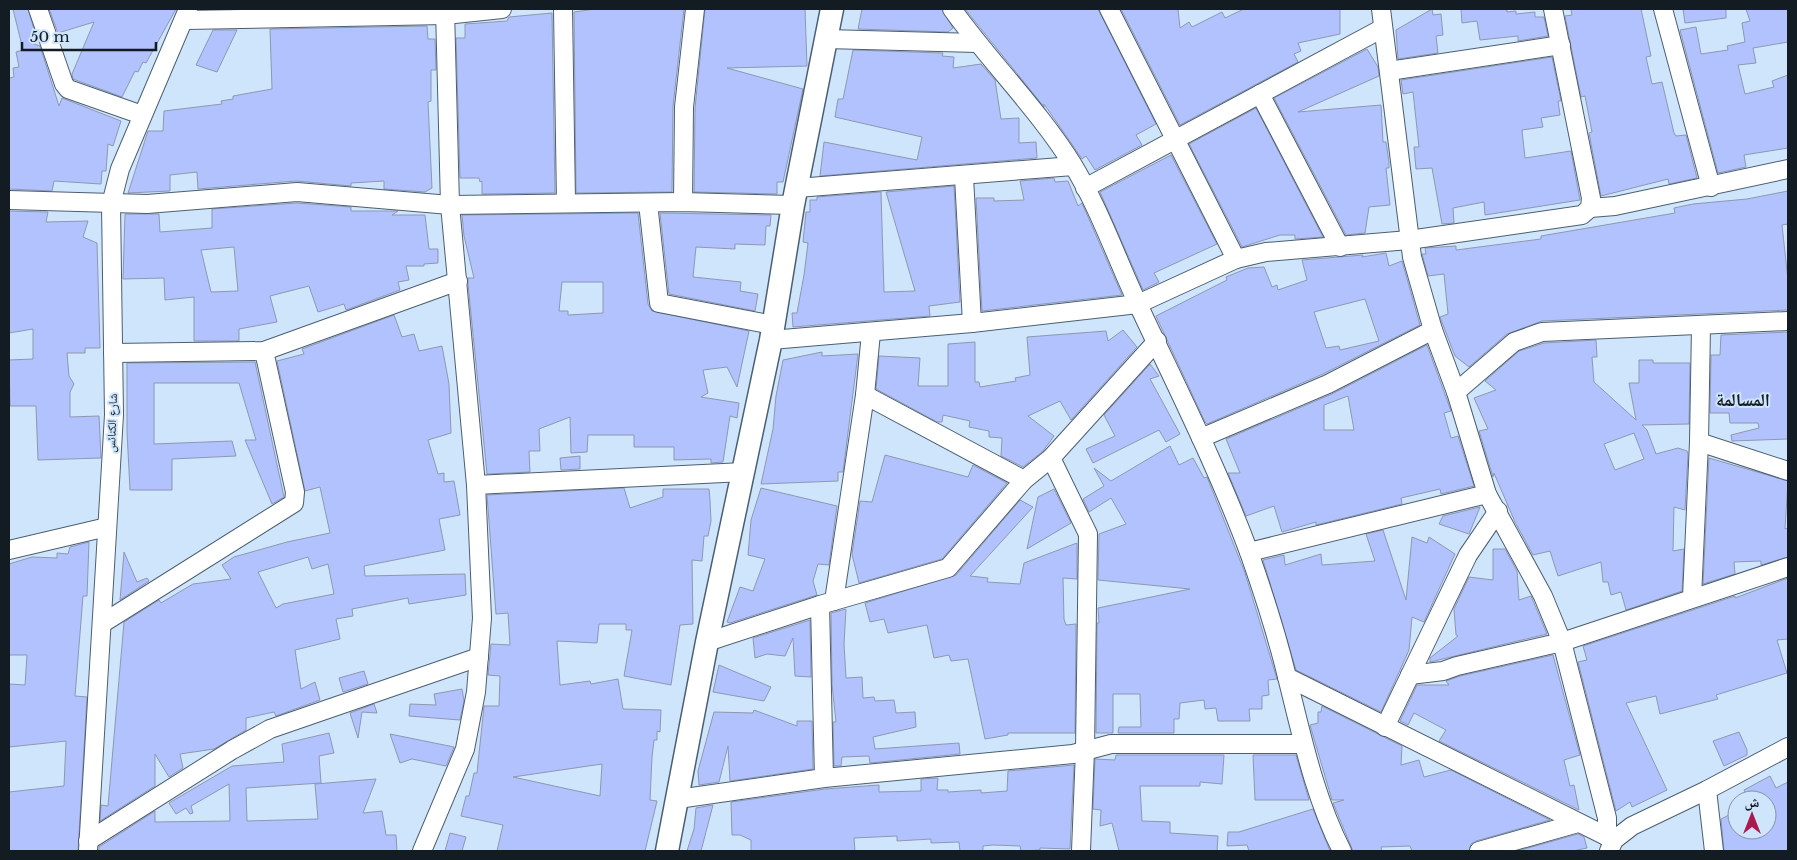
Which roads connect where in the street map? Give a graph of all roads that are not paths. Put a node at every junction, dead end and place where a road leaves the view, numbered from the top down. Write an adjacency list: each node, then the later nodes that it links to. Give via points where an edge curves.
1 (38, 9): 19 (street, via 68,89)
2 (502, 9): 11 (street)
3 (563, 9): 29 (street)
4 (695, 9): 28 (street, via 684,107)
5 (832, 9): 14 (street)
6 (952, 9): 15 (street)
7 (1109, 9): 20 (street)
8 (1381, 9): 13 (street)
9 (1554, 9): 16 (street)
10 (1662, 9): 24 (street)
11 (445, 12): 12 (street); 32 (street)
12 (186, 14): 19 (street, شارع الكنائس)
13 (1383, 28): 17 (street); 18 (street)
14 (826, 39): 15 (street); 26 (street)
15 (977, 43): 21 (street, via 1055,138)
16 (1561, 45): 17 (street); 33 (street, via 1591,198)
17 (1389, 71): 34 (street)
18 (1260, 94): 20 (street); 35 (street)
19 (142, 115): 31 (street, شارع الكنائس, via 120,169)
20 (1175, 139): 25 (street); 36 (street)
21 (1073, 166): 23 (street); 25 (street)
22 (1788, 169): 24 (street)
23 (964, 176): 26 (street); 40 (street)
24 (1711, 187): 33 (street)
25 (1085, 188): 38 (street)
26 (795, 196): 28 (street); 43 (street)
27 (9, 200): 31 (street)
28 (683, 202): 30 (street)
29 (566, 203): 30 (street); 32 (street)
30 (648, 203): 43 (street, via 659,303)
31 (111, 204): 32 (street, via 297,192); 47 (street, شارع الكنائس)
32 (450, 205): 37 (street)
33 (1590, 208): 34 (street, via 1579,216)
34 (1409, 240): 35 (street); 42 (street)
35 (1340, 248): 36 (street, via 1266,252)
36 (1236, 259): 38 (street)
37 (458, 281): 46 (street); 56 (street)
38 (1138, 304): 40 (street); 45 (street)
39 (1788, 321): 41 (street)
40 (972, 323): 44 (street)
41 (1701, 326): 48 (street, via 1542,332 1526,336 1514,342); 51 (street)
42 (1433, 330): 48 (street); 50 (street, via 1328,384)
43 (772, 333): 44 (street); 54 (street)
44 (871, 333): 49 (street)
45 (1157, 341): 50 (street); 52 (street)
46 (264, 351): 47 (street); 65 (street, via 295,492 294,504)
47 (113, 353): 59 (street, شارع الكنائس, via 114,415)
48 (1456, 392): 57 (street)
49 (865, 395): 55 (street); 64 (street)
50 (1201, 438): 61 (street)
51 (1699, 442): 53 (street); 63 (street)
52 (1051, 458): 55 (street); 74 (street, via 1088,534)
53 (1788, 471)
54 (744, 472): 56 (street); 66 (street)
55 (1024, 480): 64 (street, via 948,568)
56 (476, 485): 68 (street, via 482,599)
57 (1487, 494): 58 (street); 61 (street)
58 (1498, 511): 67 (street, via 1543,596); 69 (street, via 1475,542)
59 (107, 527): 60 (street); 65 (street, شارع الكنائس)
60 (10, 547)
61 (1249, 552): 70 (street)
62 (1788, 567): 63 (street)
63 (1692, 598): 67 (street)
64 (827, 603): 66 (street); 75 (street)
65 (103, 623): 80 (street, شارع الكنائس)
66 (708, 642): 77 (street)
67 (1562, 642): 69 (street, via 1442,671); 79 (street, via 1607,818)
68 (479, 658): 80 (street, via 270,729 232,750); 81 (street, via 465,748)
69 (1410, 675): 71 (street)
70 (1287, 677): 71 (street); 72 (street)
71 (1385, 727): 78 (street)
72 (1303, 744): 74 (street, via 1111,744); 84 (street, via 1325,814)
73 (1788, 747): 76 (street)
74 (1085, 750): 75 (street, via 1073,754); 83 (street)
75 (824, 778): 77 (street)
76 (1707, 790): 79 (street, via 1632,826); 86 (street)
77 (678, 799): 82 (street)
78 (1578, 823): 79 (street); 85 (street)
79 (1610, 843)
80 (88, 846)
81 (422, 851)
82 (667, 851)
83 (1081, 851)
84 (1342, 851)
85 (1478, 851)
86 (1714, 851)

